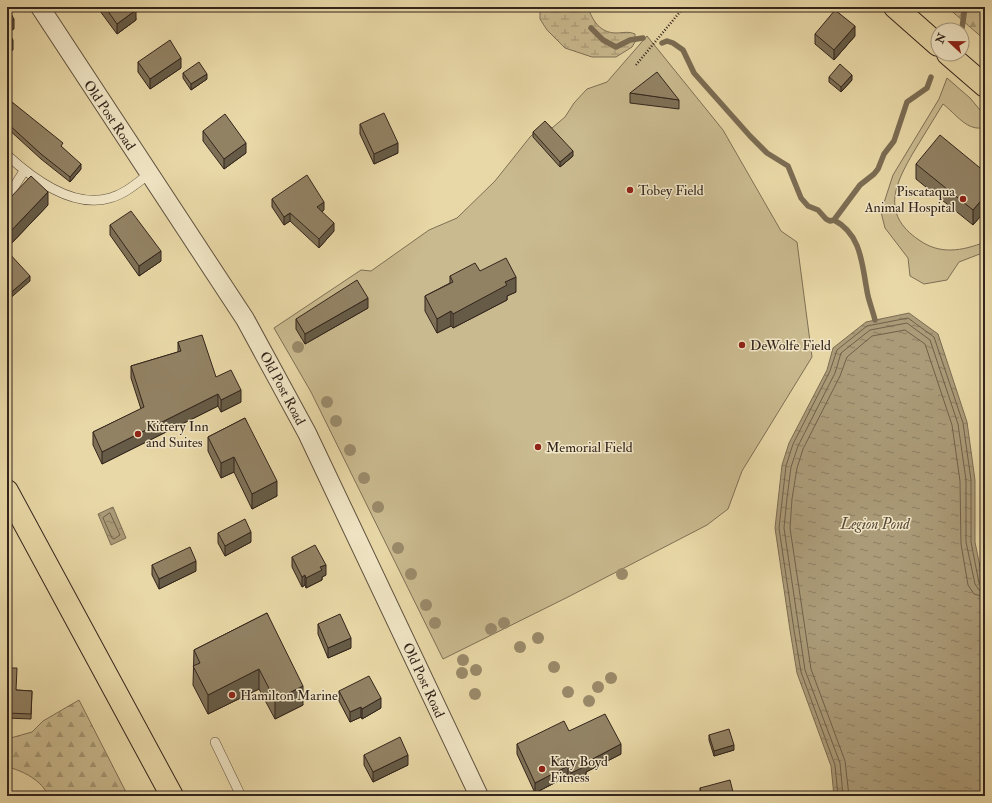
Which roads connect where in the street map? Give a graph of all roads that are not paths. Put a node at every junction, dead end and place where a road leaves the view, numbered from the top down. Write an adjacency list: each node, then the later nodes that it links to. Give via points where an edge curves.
1 (40, 7): 8 (street, Old Post Road)
2 (895, 7): 3 (main road)
3 (930, 38)
4 (957, 62): 5 (main road)
5 (985, 86)
6 (7, 155): 7 (lane)
7 (24, 171): 8 (lane, via 59,191 82,199 97,200 116,196); 9 (lane)
8 (149, 174): 14 (street, Old Post Road, via 245,319 284,388)
9 (7, 198)
10 (7, 492): 12 (main road)
11 (215, 742): 13 (lane)
12 (172, 796)
13 (240, 796)
14 (479, 796)

